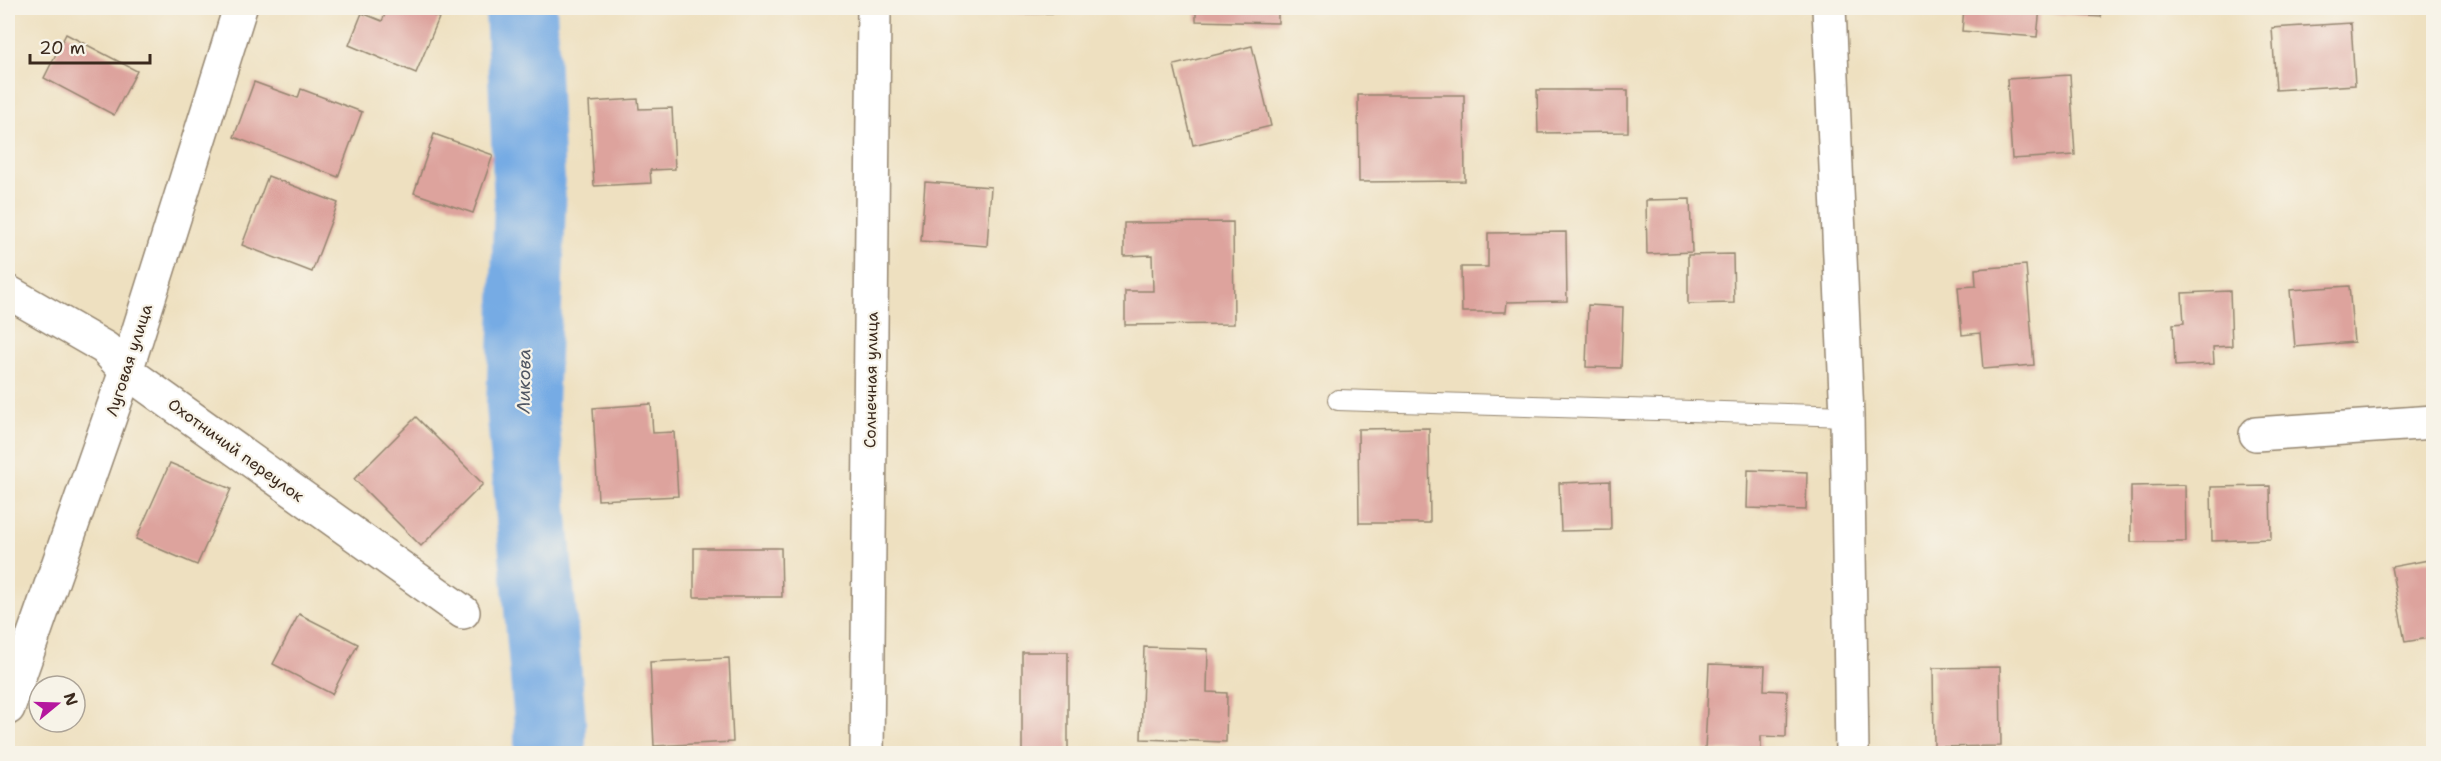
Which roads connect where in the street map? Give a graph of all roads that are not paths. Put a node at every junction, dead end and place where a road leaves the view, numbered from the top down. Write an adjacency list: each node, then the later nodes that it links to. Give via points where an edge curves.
1 (240, 8): 5 (street, Луговая улица)
2 (874, 8): 12 (street, Солнечная улица)
3 (1829, 8): 7 (street)
4 (8, 292): 5 (street, Охотничий переулок, via 105,348)
5 (126, 371): 10 (street, Охотничий переулок); 11 (street, Луговая улица)
6 (1338, 400): 7 (lane)
7 (1847, 416): 13 (street)
8 (2433, 422): 9 (street)
9 (2256, 434)
10 (463, 612)
11 (8, 708)
12 (867, 753)
13 (1852, 753)

